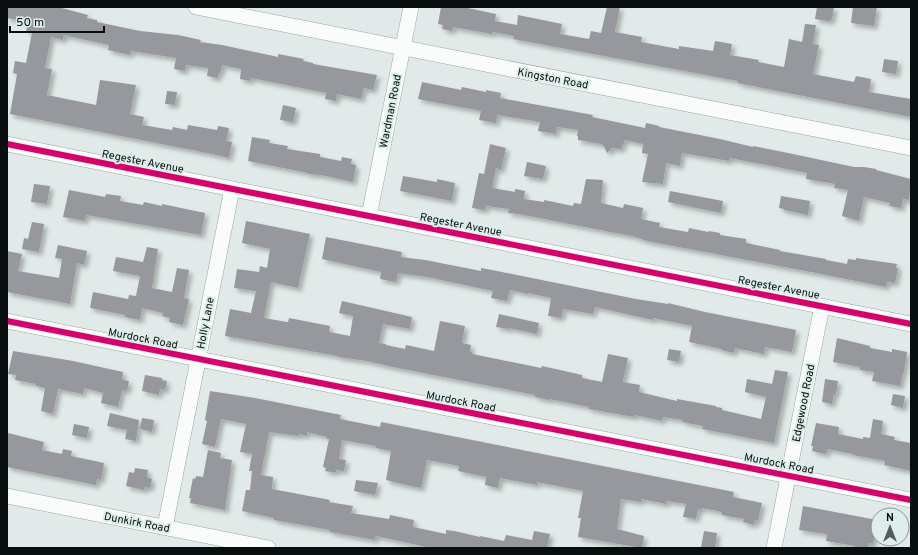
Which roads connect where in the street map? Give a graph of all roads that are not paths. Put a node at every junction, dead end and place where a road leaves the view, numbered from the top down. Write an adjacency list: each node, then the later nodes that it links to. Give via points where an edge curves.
1 (196, 7): 3 (street, Kingston Road)
2 (410, 7): 4 (street, Wardman Road)
3 (235, 11): 4 (street, Kingston Road)
4 (403, 48): 6 (street, Kingston Road); 8 (street, Wardman Road)
5 (7, 144): 7 (street, Regester Avenue)
6 (911, 148)
7 (232, 189): 8 (street, Regester Avenue); 12 (street, Holly Lane)
8 (369, 216): 9 (street, Regester Avenue)
9 (822, 306): 11 (street, Regester Avenue); 13 (street, Edgewood Road)
10 (7, 321): 12 (street, Murdock Road)
11 (911, 324)
12 (198, 359): 13 (street, Murdock Road); 16 (street, Holly Lane)
13 (788, 476): 15 (street, Murdock Road); 18 (street, Edgewood Road)
14 (7, 496): 16 (street, Dunkirk Road)
15 (911, 500)
16 (165, 527): 17 (street, Dunkirk Road)
17 (268, 548)
18 (774, 548)

